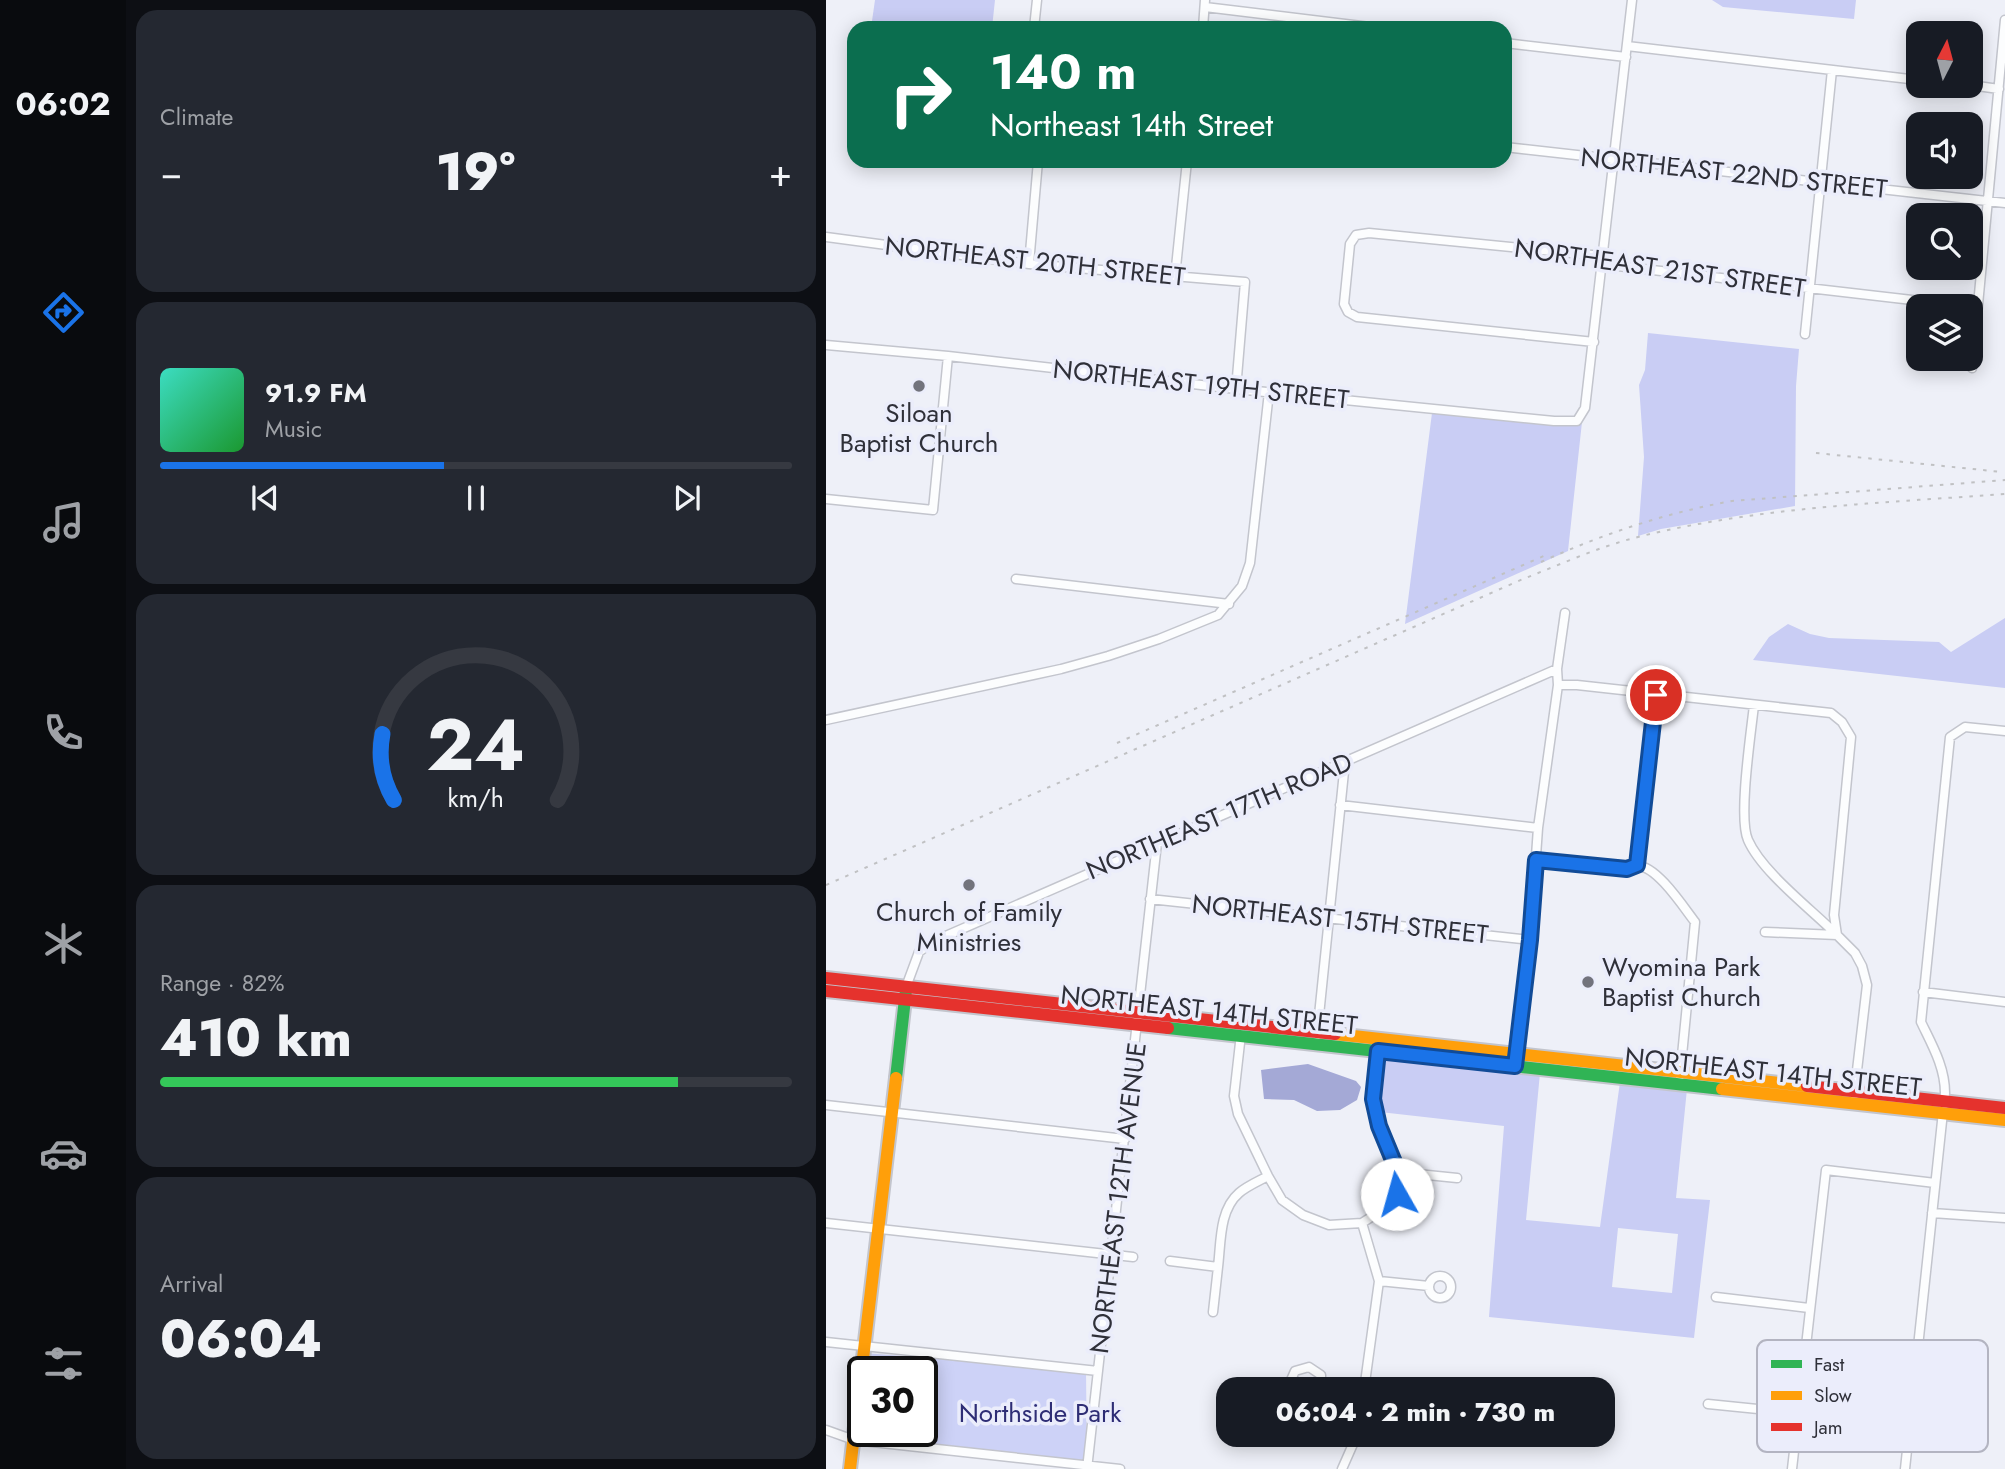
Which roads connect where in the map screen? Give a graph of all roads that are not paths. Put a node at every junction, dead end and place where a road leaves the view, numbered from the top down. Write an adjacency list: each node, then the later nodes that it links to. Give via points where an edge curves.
1 (1037, 0): 5 (street)
2 (1632, 0): 9 (street)
3 (1205, 3): 6 (street); 7 (street)
4 (2005, 20): 14 (street)
5 (1035, 21)
6 (1204, 21)
7 (1300, 21)
8 (1512, 44): 10 (street)
9 (1627, 46): 10 (street); 11 (street)
10 (1626, 57): 16 (street)
11 (1832, 70): 12 (street); 19 (street)
12 (1906, 79)
13 (1983, 87): 14 (street)
14 (1999, 89): 20 (street)
15 (1512, 148): 16 (street, NORTHEAST 22ND STREET)
16 (1613, 160): 19 (street, NORTHEAST 22ND STREET); 23 (street)
17 (1037, 168): 24 (street)
18 (1186, 168): 25 (street)
19 (1819, 183): 20 (street, NORTHEAST 22ND STREET); 26 (street)
20 (1988, 201): 21 (street, NORTHEAST 22ND STREET); 27 (street)
21 (2005, 202)
22 (826, 237): 24 (street, NORTHEAST 20TH STREET)
23 (1602, 256): 26 (street, NORTHEAST 21ST STREET, via 1609,265); 30 (street); 30 (street, NORTHEAST 21ST STREET, via 1356,235 1350,244 1344,304 1357,317)
24 (1029, 264): 25 (street, NORTHEAST 20TH STREET)
25 (1175, 277): 33 (street, NORTHEAST 20TH STREET, via 1245,282)
26 (1810, 290): 28 (street, NORTHEAST 21ST STREET); 29 (street)
27 (1976, 294)
28 (1906, 300)
29 (1805, 334)
30 (1594, 342): 34 (street, NORTHEAST 19TH STREET, via 1585,408 1577,421)
31 (826, 345): 32 (street, NORTHEAST 19TH STREET)
32 (948, 355): 33 (street, NORTHEAST 19TH STREET); 35 (street, via 933,510)
33 (1236, 389): 34 (street, NORTHEAST 19TH STREET)
34 (1269, 392): 37 (street, via 1250,563)
35 (826, 499)
36 (1016, 579): 37 (street)
37 (1229, 604): 43 (street, via 1202,623 1108,656)
38 (1564, 613): 39 (street)
39 (1557, 669): 40 (street); 45 (street, NORTHEAST 17TH ROAD)
40 (1558, 685): 41 (street); 47 (street)
41 (1656, 695): 42 (street); 50 (street)
42 (1754, 705): 54 (street, via 1744,811 1746,838 1760,861); 54 (street, via 1831,713 1851,737 1833,915)
43 (826, 720)
44 (2005, 731): 58 (street, via 1965,727 1950,737)
45 (1345, 762): 46 (street); 48 (street, NORTHEAST 17TH ROAD)
46 (1340, 805): 47 (street); 52 (street)
47 (1538, 828): 49 (street)
48 (1157, 842): 51 (street, NORTHEAST 12TH AVENUE); 59 (street, NORTHEAST 17TH ROAD, via 932,942 919,952)
49 (1536, 860): 50 (street, via 1627,869); 55 (street)
50 (1637, 865): 66 (street, via 1650,869 1695,922)
51 (1150, 899): 52 (street, NORTHEAST 15TH STREET); 61 (street, NORTHEAST 12TH AVENUE)
52 (1328, 917): 55 (street, NORTHEAST 15TH STREET); 63 (street)
53 (1765, 932): 54 (street)
54 (1837, 934): 67 (street, via 1855,953 1867,985)
55 (1530, 940): 65 (street)
56 (826, 978): 59 (main road, NORTHEAST 14TH STREET)
57 (826, 990): 59 (main road, NORTHEAST 14TH STREET)
58 (1923, 992): 60 (street); 69 (street, via 1922,1022 1943,1072)
59 (906, 993): 61 (main road, NORTHEAST 14TH STREET); 71 (main road)
60 (2005, 1002)
61 (1138, 1019): 62 (main road, NORTHEAST 14TH STREET); 73 (street, NORTHEAST 12TH AVENUE)
62 (1242, 1030): 63 (main road, NORTHEAST 14TH STREET); 75 (street, via 1234,1096)
63 (1317, 1038): 64 (main road, NORTHEAST 14TH STREET)
64 (1378, 1045): 65 (main road, NORTHEAST 14TH STREET); 74 (street, via 1373,1099)
65 (1515, 1060): 66 (main road, NORTHEAST 14TH STREET)
66 (1679, 1078): 67 (main road, NORTHEAST 14TH STREET)
67 (1854, 1097): 69 (main road, NORTHEAST 14TH STREET)
68 (826, 1104): 71 (street)
69 (1944, 1107): 70 (main road, NORTHEAST 14TH STREET); 72 (main road, NORTHEAST 14TH STREET); 77 (street)
70 (2005, 1108)
71 (891, 1111): 73 (street); 82 (main road)
72 (2005, 1120)
73 (1125, 1139): 83 (street, NORTHEAST 12TH AVENUE)
74 (1398, 1172): 76 (street); 81 (street, via 1397,1194 1385,1209)
75 (1268, 1176): 81 (street, via 1282,1199 1303,1215 1329,1225); 86 (street, via 1239,1193 1227,1208)
76 (1457, 1178)
77 (1935, 1183): 78 (street); 90 (street, via 1826,1170)
78 (1932, 1213): 79 (street); 93 (street)
79 (2005, 1219)
80 (826, 1223): 82 (street)
81 (1362, 1223): 87 (street)
82 (877, 1228): 83 (street); 95 (main road)
83 (1111, 1254): 84 (street); 97 (street, NORTHEAST 12TH AVENUE)
84 (1133, 1257)
85 (1170, 1261): 86 (street)
86 (1218, 1267): 91 (street)
87 (1379, 1281): 88 (street); 100 (street)
88 (1429, 1286)
89 (1716, 1297): 90 (street)
90 (1809, 1308): 92 (street)
91 (1213, 1312)
92 (1806, 1340)
93 (1919, 1340)
94 (826, 1342): 95 (street)
95 (864, 1346): 96 (main road); 97 (street)
96 (863, 1356)
97 (1098, 1371): 108 (street, NORTHEAST 12TH AVENUE)
98 (1292, 1377): 99 (street, via 1304,1367 1318,1371)
99 (1319, 1377)
100 (1366, 1377)
101 (1708, 1404): 102 (street)
102 (1757, 1409)
103 (826, 1430): 104 (street)
104 (847, 1438)
105 (853, 1447): 109 (main road)
106 (914, 1447): 108 (street)
107 (1352, 1447): 111 (street)
108 (1087, 1467): 110 (street)
109 (850, 1469)
110 (1120, 1469)
111 (1342, 1469)

